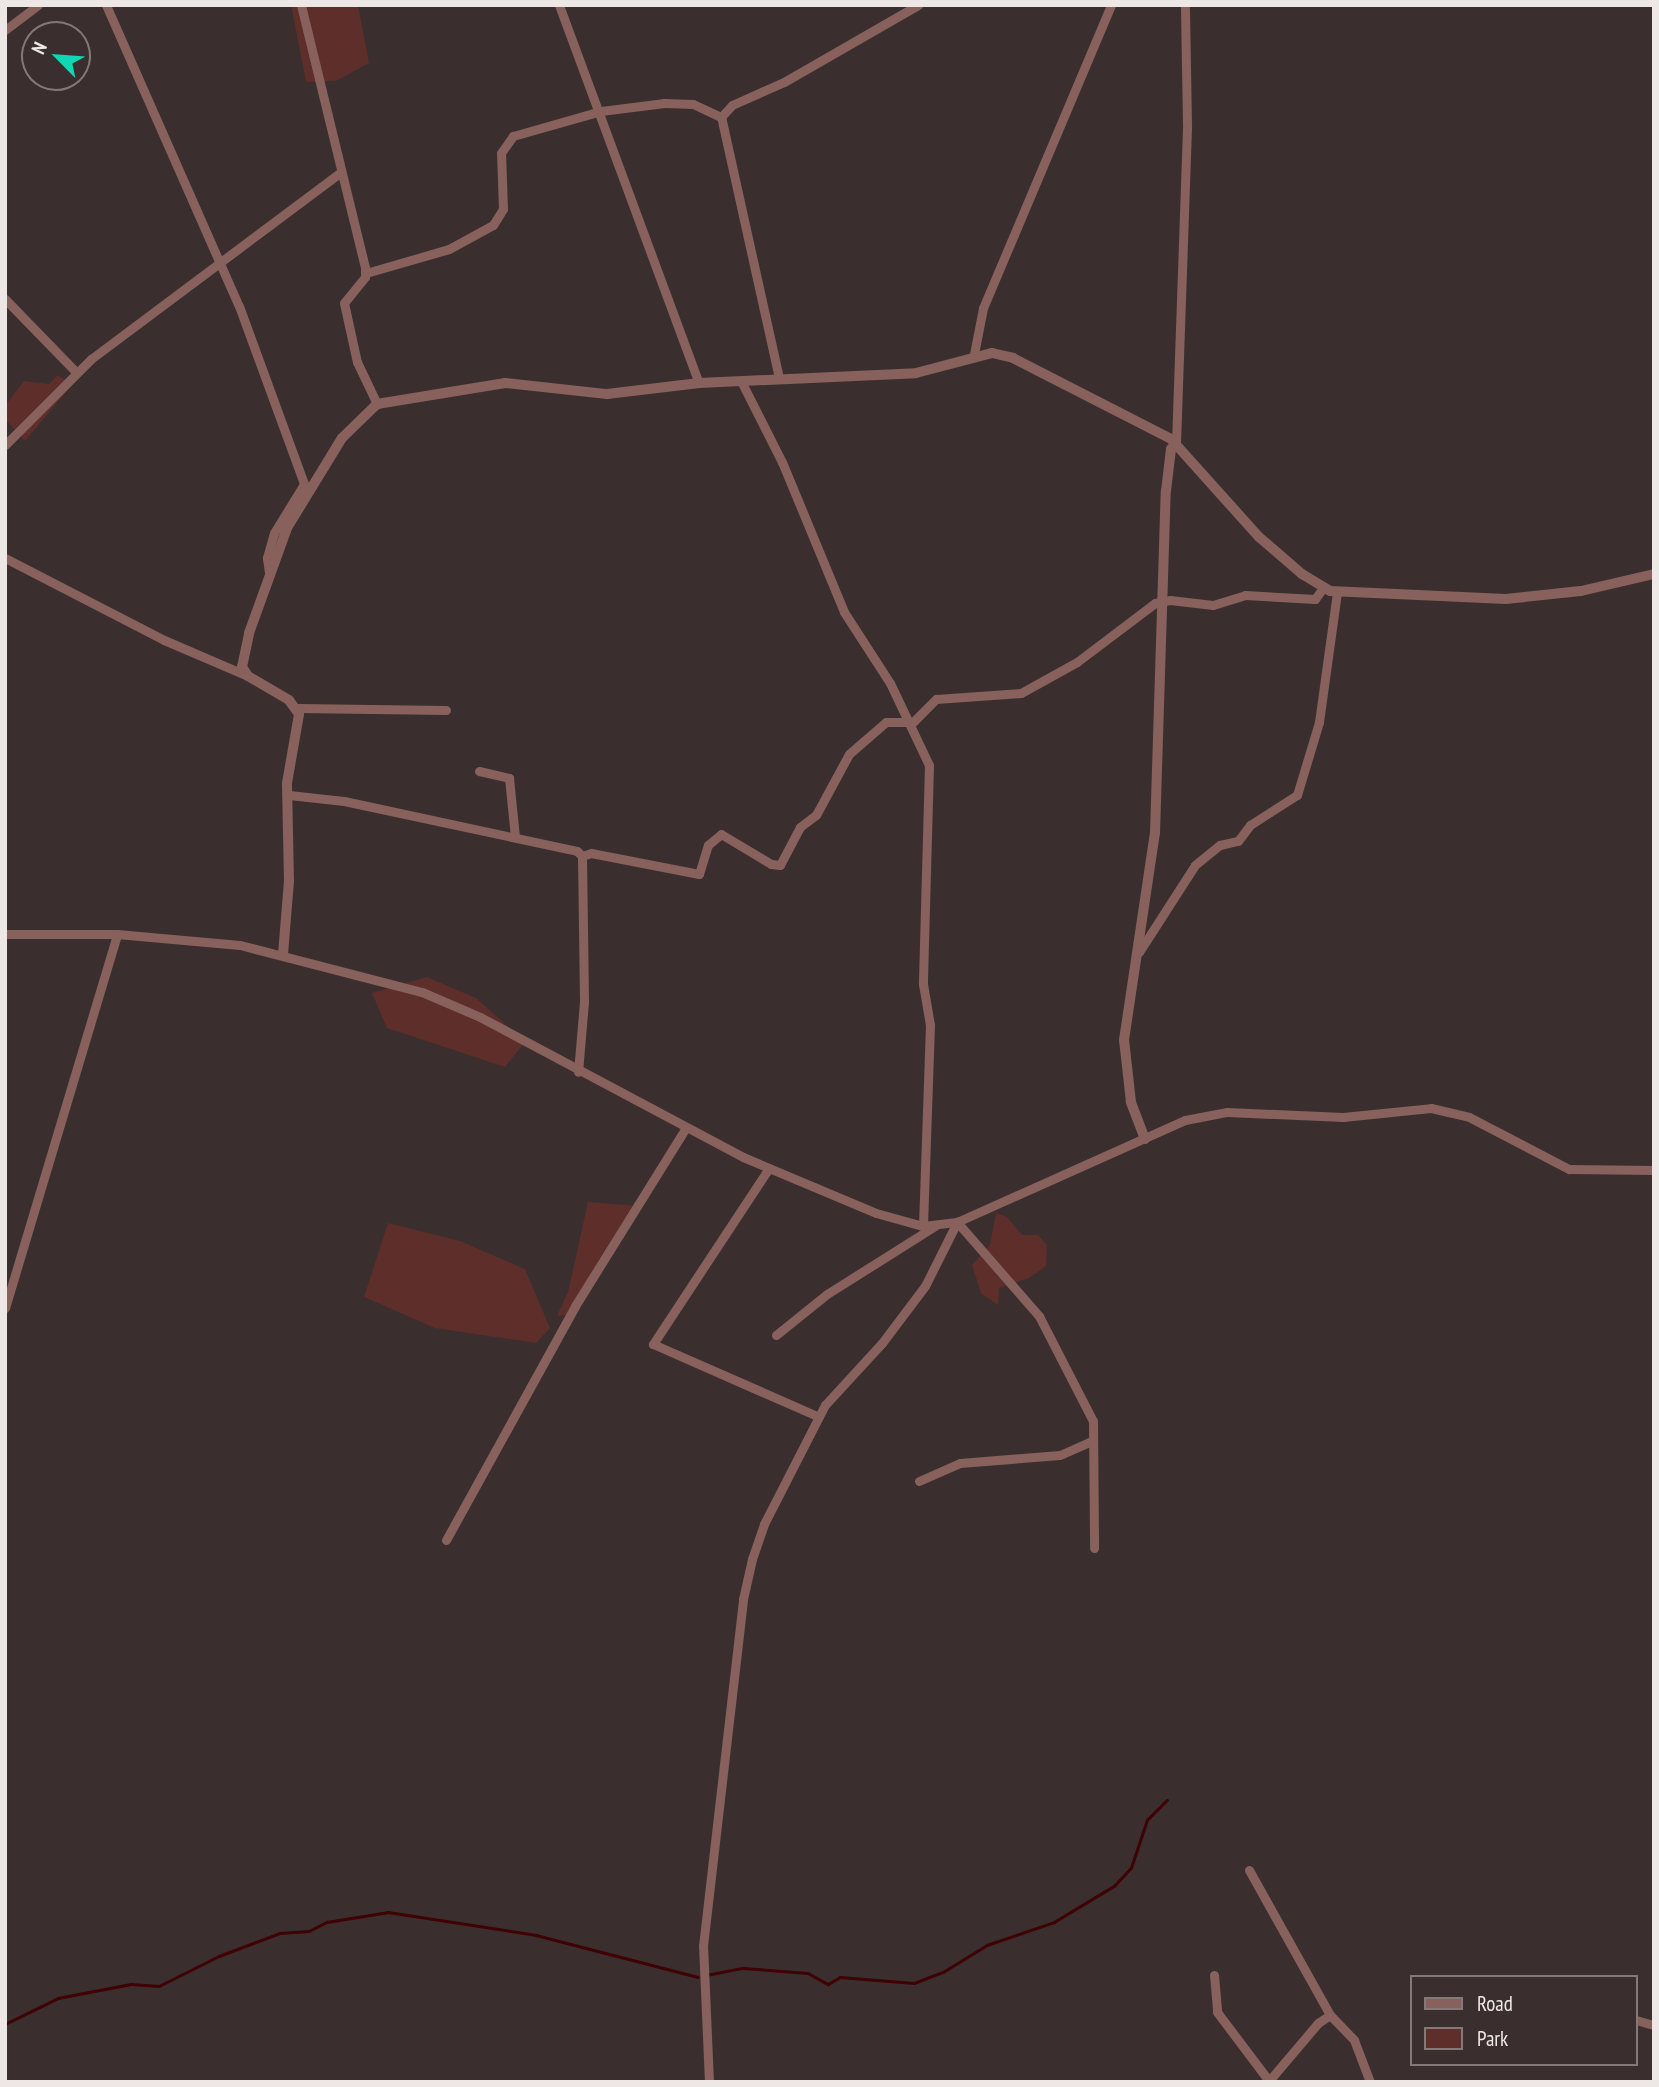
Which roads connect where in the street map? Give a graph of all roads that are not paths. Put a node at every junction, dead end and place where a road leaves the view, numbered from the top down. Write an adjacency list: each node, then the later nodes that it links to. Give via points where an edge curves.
1 (38, 5): 8 (street)
2 (106, 5): 12 (street)
3 (301, 5): 11 (street)
4 (559, 5): 9 (street)
5 (918, 5): 10 (street, via 784,82 733,105)
6 (1111, 5): 15 (street, via 983,308)
7 (1185, 5): 21 (street, via 1187,124)
8 (5, 30)
9 (597, 112): 10 (street, via 673,103 693,104); 13 (street, via 507,141 501,153 503,209 493,225 449,249); 19 (street)
10 (721, 117): 17 (street)
11 (341, 172): 12 (street); 13 (street)
12 (220, 265): 16 (street); 24 (street, via 304,484 274,533 267,558)
13 (366, 273): 20 (street, via 344,303 357,362)
14 (5, 299): 16 (street)
15 (974, 354): 17 (street, via 936,371); 21 (street, via 1013,358)
16 (76, 372): 22 (street)
17 (779, 378): 18 (street)
18 (741, 381): 19 (street); 32 (street, via 782,462 844,612 880,664)
19 (699, 383): 20 (street, via 607,394 505,383)
20 (377, 404): 24 (street, via 342,438 287,527)
21 (1176, 443): 26 (street, via 1259,537); 28 (street, via 1168,463)
22 (5, 445)
23 (5, 558): 29 (street, via 164,640)
24 (269, 573): 29 (street, via 242,667)
25 (1654, 573): 27 (street, via 1581,591 1506,599)
26 (1323, 588): 27 (street); 28 (street, via 1315,599 1245,596 1213,605)
27 (1337, 593): 39 (street, via 1319,722 1297,795 1250,825 1238,841 1220,845 1195,865)
28 (1162, 602): 32 (street, via 1150,605 1129,626 1077,662 1021,693 936,699); 39 (street, via 1155,833)
29 (248, 676): 30 (street)
30 (298, 708): 31 (street); 34 (street)
31 (446, 710)
32 (907, 723): 36 (street, via 886,722 849,754 816,815 800,827 780,865 721,834 708,845 699,874 592,853); 48 (street, via 929,765 923,984 930,1025)
33 (479, 771): 35 (street, via 509,778)
34 (289, 795): 35 (street, via 344,801); 40 (street)
35 (515, 837): 36 (street)
36 (582, 856): 41 (street, via 584,1002)
37 (5, 934): 38 (street)
38 (117, 934): 40 (street, via 240,945); 49 (street)
39 (1139, 951): 43 (street, via 1124,1040 1131,1102)
40 (283, 954): 41 (street, via 441,998)
41 (578, 1072): 42 (street)
42 (686, 1128): 44 (street); 54 (street, via 575,1306)
43 (1145, 1139): 45 (street, via 1185,1120 1213,1114 1343,1117 1431,1108 1469,1117 1569,1169); 46 (street)
44 (769, 1168): 48 (street, via 876,1213); 51 (street, via 653,1345)
45 (1654, 1170)
46 (957, 1222): 47 (street); 51 (street, via 925,1286); 52 (street, via 1039,1316 1093,1420)
47 (937, 1225): 48 (street); 50 (street, via 827,1294)
48 (923, 1226)
49 (5, 1308)
50 (776, 1335)
51 (819, 1418): 60 (street, via 764,1524 743,1599 703,1945)
52 (1092, 1441): 53 (street, via 1060,1455 960,1463); 55 (street)
53 (919, 1481)
54 (446, 1540)
55 (1094, 1548)
56 (1249, 1870): 58 (street)
57 (1214, 1975): 59 (street, via 1217,2012)
58 (1330, 2015): 59 (street); 61 (street, via 1354,2040)
59 (1269, 2081)
60 (709, 2082)
61 (1370, 2082)

